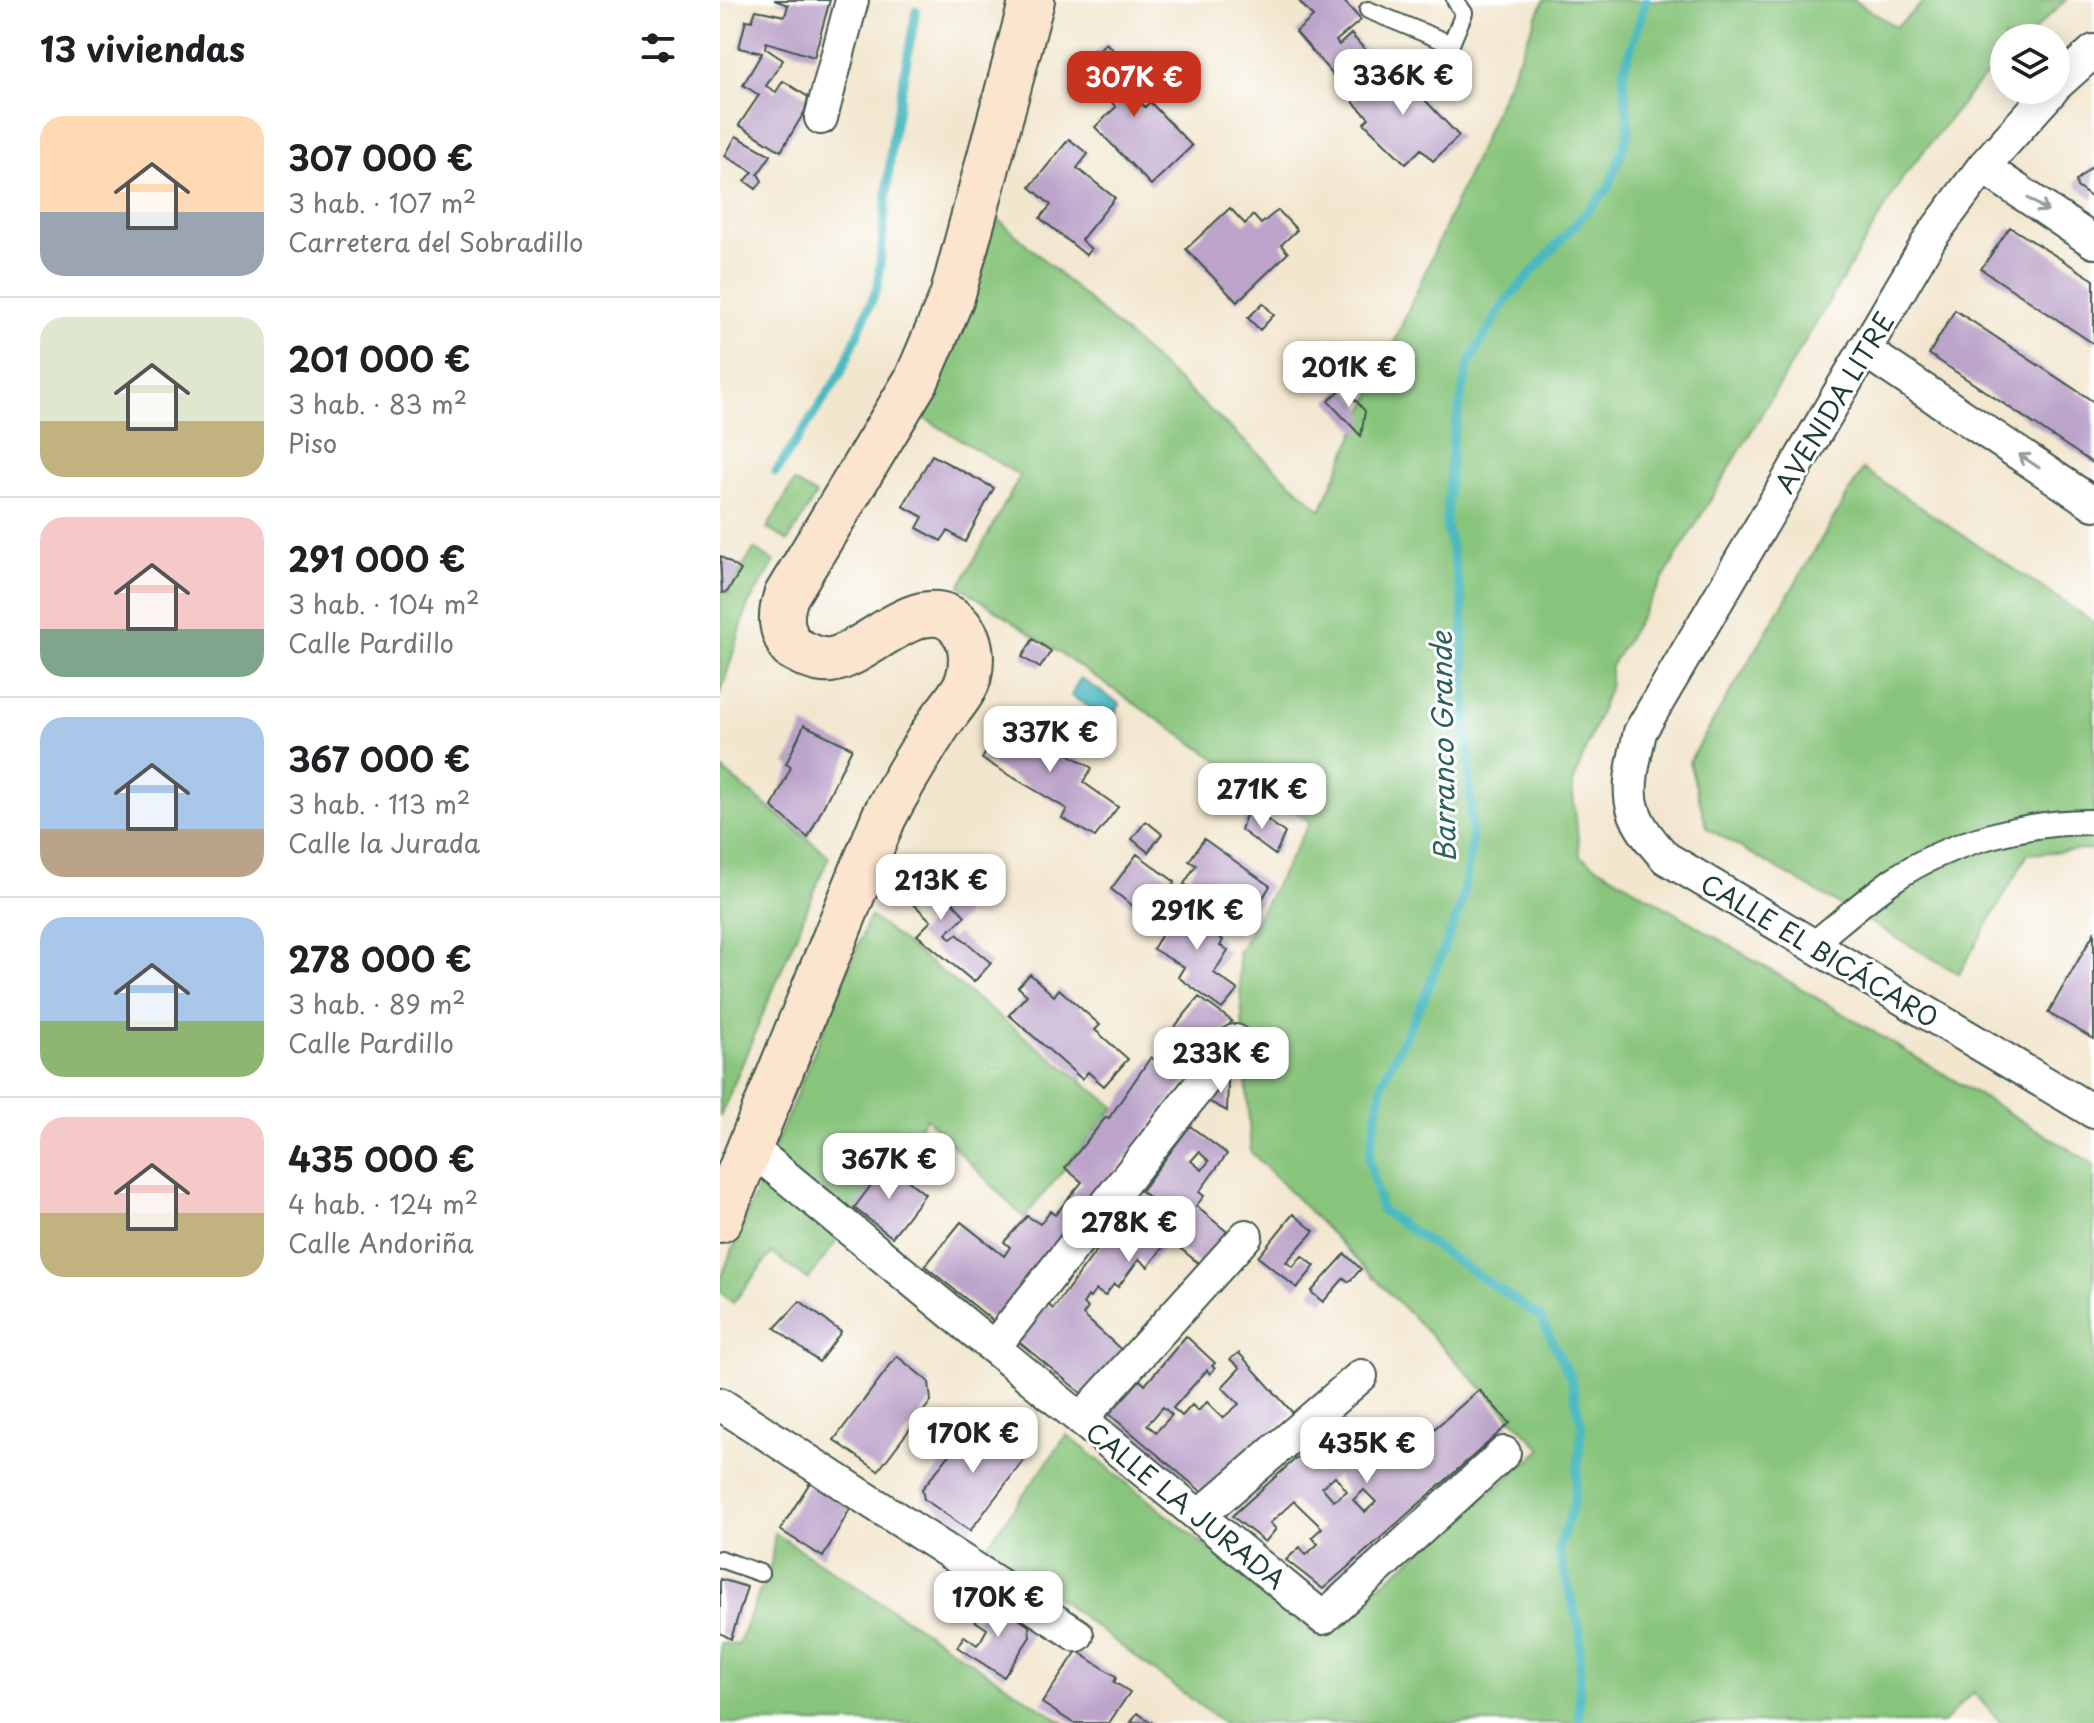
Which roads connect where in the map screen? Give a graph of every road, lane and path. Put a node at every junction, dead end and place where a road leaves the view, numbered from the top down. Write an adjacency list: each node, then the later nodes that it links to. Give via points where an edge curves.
1 (852, 0): 8 (street)
2 (1032, 0): 18 (main road, via 952,297 917,379 781,612 782,631 791,647 827,661 844,658 908,618 944,617 968,637 969,678 884,817)
3 (1455, 0): 4 (lane, via 1464,13 1451,44)
4 (1368, 10)
5 (2094, 51): 6 (street)
6 (2070, 72)
7 (2039, 104): 9 (street, AVENIDA LITRE)
8 (821, 118)
9 (1983, 167): 10 (street, one-way to 10); 11 (street, AVENIDA LITRE, via 1931,237)
10 (2094, 242)
11 (1864, 350): 12 (street, one-way to 11); 13 (street, AVENIDA LITRE)
12 (2094, 504)
13 (1640, 732): 15 (street, CALLE EL BICÁCARO, via 1628,787 1641,832 1666,858)
14 (2094, 822): 15 (street, via 2057,822 1973,841 1896,878)
15 (1811, 946): 17 (street, CALLE EL BICÁCARO)
16 (1235, 1041): 21 (street)
17 (2094, 1112)
18 (752, 1149): 19 (main road); 21 (street, CALLE LA JURADA)
19 (720, 1220)
20 (1246, 1236): 24 (street)
21 (994, 1347): 24 (street, CALLE LA JURADA)
22 (1361, 1376): 26 (street)
23 (720, 1404): 29 (street)
24 (1081, 1419): 26 (street, CALLE LA JURADA)
25 (1504, 1453): 26 (street, CALLE LA JURADA, via 1323,1618)
26 (1199, 1516)
27 (720, 1559): 28 (lane)
28 (760, 1573)
29 (1077, 1635)

